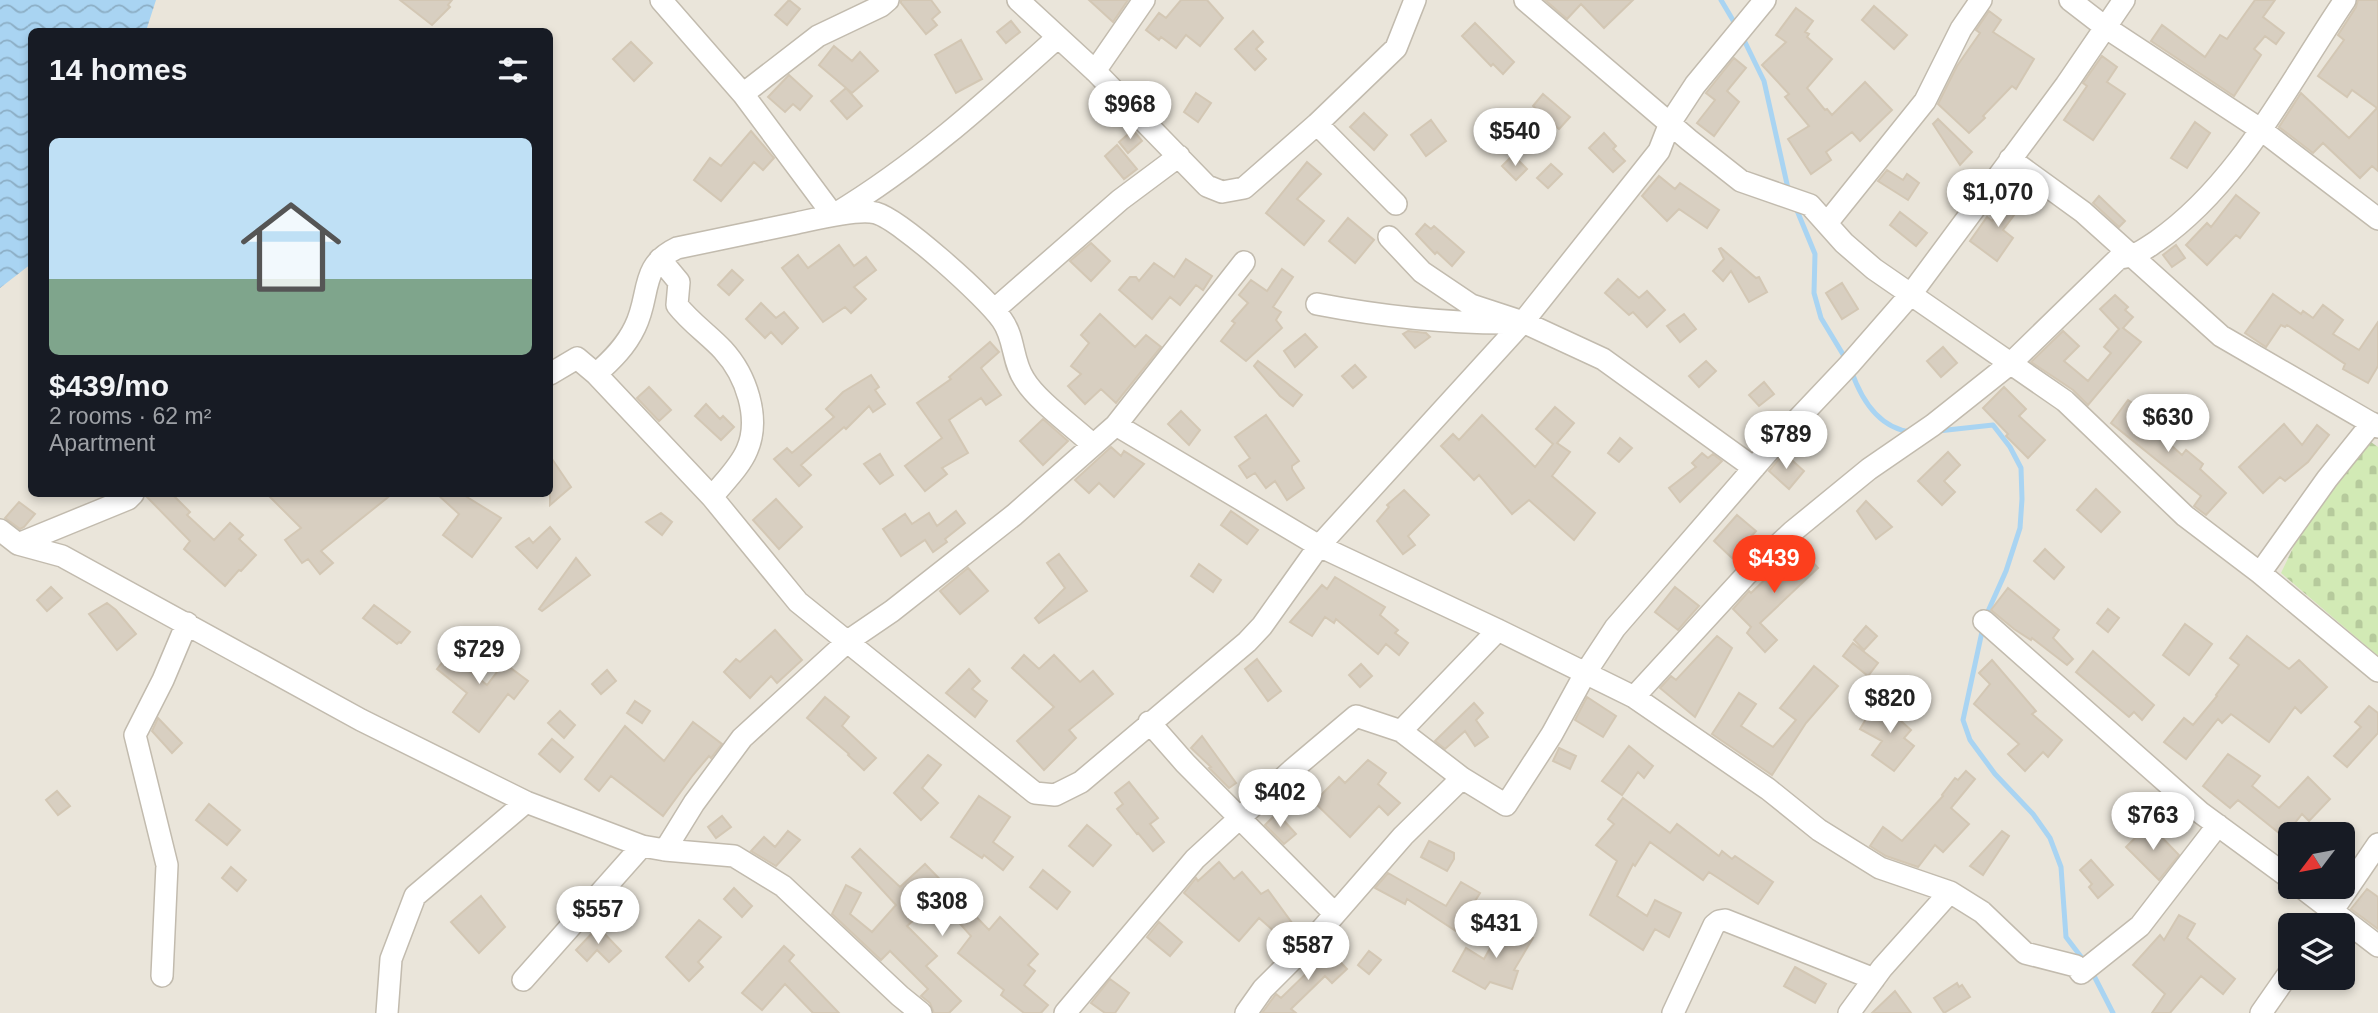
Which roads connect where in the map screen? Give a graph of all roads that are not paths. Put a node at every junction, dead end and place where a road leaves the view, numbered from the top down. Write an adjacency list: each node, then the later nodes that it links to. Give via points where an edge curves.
1 (661, 0): 15 (street)
2 (888, 0): 15 (street, via 818,36)
3 (1018, 0): 13 (street)
4 (1144, 0): 14 (street)
5 (1415, 0): 17 (street, via 1396,48)
6 (1525, 0): 16 (street)
7 (1765, 0): 16 (street)
8 (1981, 0): 24 (street, via 1925,100)
9 (2070, 0): 12 (street)
10 (2124, 0): 12 (street)
11 (2345, 0): 18 (street)
12 (2105, 27): 18 (street); 20 (street)
13 (1058, 37): 14 (street); 22 (street, via 938,143)
14 (1096, 71): 19 (street)
15 (743, 94): 22 (street)
16 (1670, 123): 24 (street, via 1741,181 1810,205); 32 (street, via 1660,151)
17 (1317, 124): 19 (street, via 1244,188 1234,191 1207,186); 21 (street)
18 (2260, 129): 23 (street); 26 (street, via 2225,177 2178,226)
19 (1179, 156): 31 (street)
20 (2010, 159): 26 (street, via 2083,212); 29 (street)
21 (1396, 204)
22 (833, 215): 27 (street, via 677,248); 31 (street, via 876,213 891,221 930,250)
23 (2378, 219)
24 (1827, 223): 29 (street, via 1874,270)
25 (1389, 237): 32 (street, via 1422,272 1471,305)
26 (2133, 257): 33 (street, via 2119,258); 37 (street, via 2221,335)
27 (660, 259): 35 (street, via 647,279 635,327 619,353); 41 (street, via 679,282 677,305 725,352 743,382 752,411 747,451)
28 (1244, 262): 36 (street)
29 (1911, 294): 33 (street); 39 (street)
30 (1317, 304): 32 (street, via 1435,320)
31 (994, 310): 38 (street, via 1007,328 1024,380)
32 (1523, 323): 39 (street, via 1603,359); 44 (street)
33 (2011, 363): 45 (street, via 2065,401 2185,516); 52 (street, via 1792,532 1747,573)
34 (553, 372): 35 (street, via 577,358)
35 (596, 374): 41 (street)
36 (1116, 425): 38 (street); 44 (street)
37 (2375, 425): 45 (street, via 2327,479)
38 (1093, 445): 49 (street, via 1014,515)
39 (1754, 467): 51 (street, via 1615,628)
40 (130, 497): 43 (street)
41 (712, 497): 49 (street, via 798,602)
42 (0, 530): 43 (street)
43 (18, 544): 47 (street, via 62,556)
44 (1319, 546): 48 (street); 53 (street, via 1247,642)
45 (2260, 573): 50 (street)
46 (1984, 621): 58 (street)
47 (187, 623): 56 (street, via 361,720); 68 (street, via 135,735 167,865)
48 (1499, 630): 51 (street); 54 (street)
49 (848, 641): 53 (street, via 1035,793 1055,795 1081,782); 61 (street, via 743,738)
50 (2378, 671)
51 (1586, 673): 52 (street); 55 (street, via 1506,805)
52 (1634, 697): 63 (street, via 1880,868)
53 (1149, 722): 57 (street)
54 (1401, 731): 55 (street); 57 (street, via 1356,716)
55 (1462, 778): 65 (street, via 1403,836)
56 (526, 803): 60 (street); 72 (street, via 415,896 391,959)
57 (1240, 818): 65 (street); 74 (street, via 1195,859)
58 (2218, 825): 62 (street); 63 (street, via 2140,926 2081,973 2077,966 2025,953 1982,912)
59 (2378, 844): 64 (street)
60 (642, 846): 61 (street); 70 (street)
61 (665, 850): 73 (street, via 734,856 783,886)
62 (2278, 869)
63 (1950, 892): 69 (street)
64 (2331, 913)
65 (1335, 914): 75 (street)
66 (2355, 933): 67 (street)
67 (2378, 946)
68 (162, 976)
69 (1874, 979): 76 (street, via 1719,921); 77 (street)
70 (523, 980)
71 (2278, 989): 78 (street)
72 (387, 1013)
73 (921, 1013)
74 (1065, 1013)
75 (1245, 1013)
76 (1673, 1013)
77 (1849, 1013)
78 (2261, 1013)

